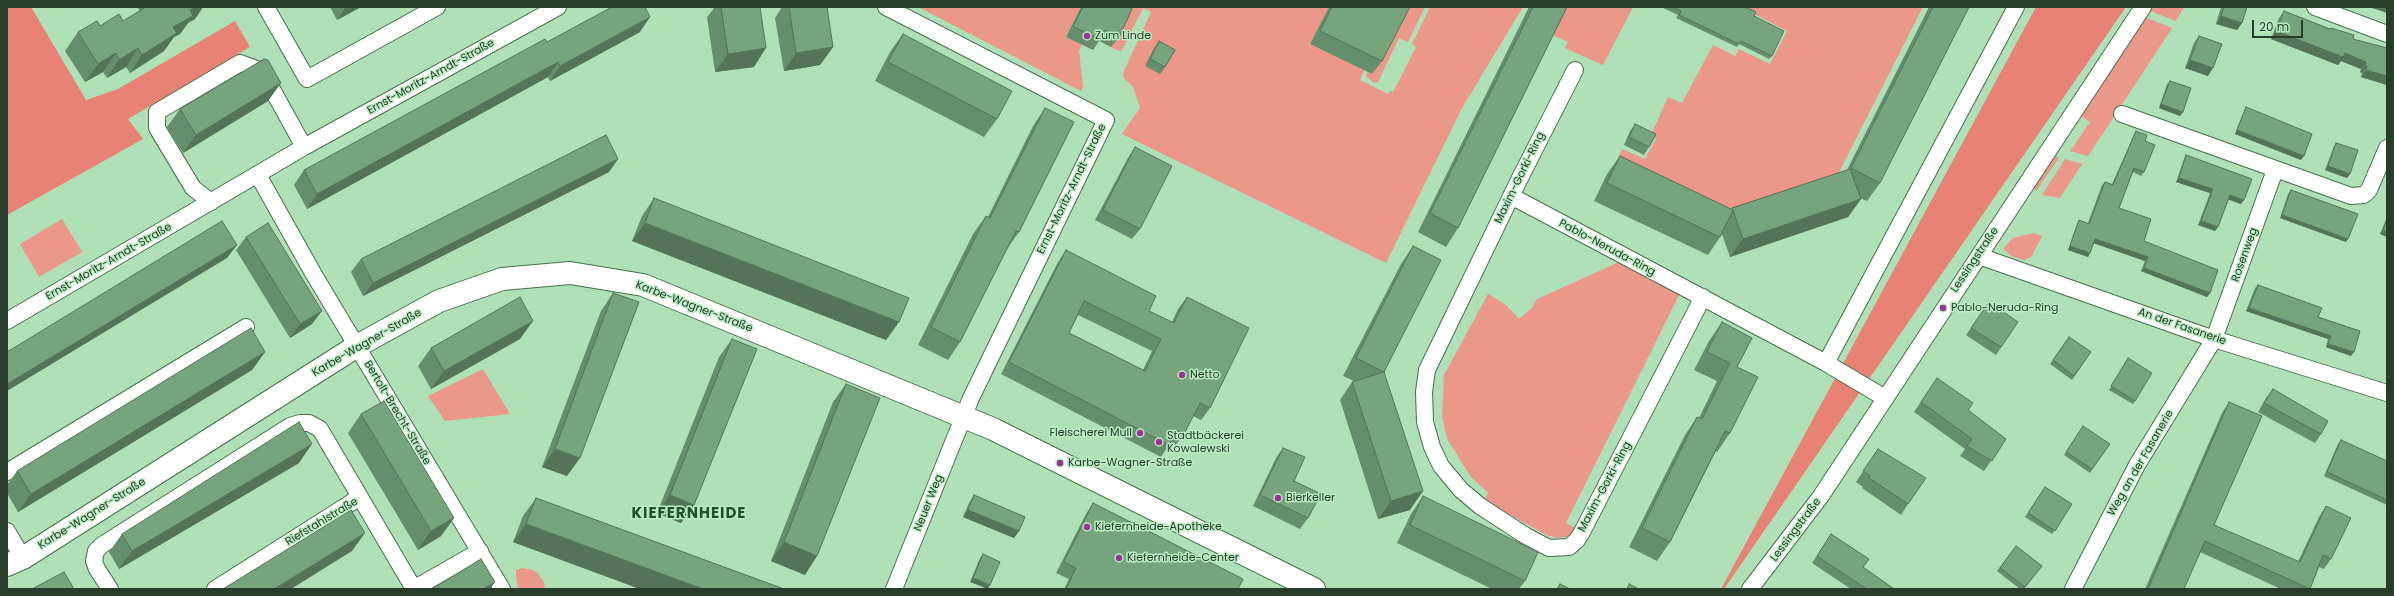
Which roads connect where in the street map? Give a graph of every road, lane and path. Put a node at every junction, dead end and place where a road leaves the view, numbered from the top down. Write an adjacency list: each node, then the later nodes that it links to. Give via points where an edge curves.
1 (266, 7): 2 (street, via 307,79)
2 (437, 7)
3 (558, 7): 11 (street, Ernst-Moritz-Arndt-Straße)
4 (886, 7): 26 (street, Ernst-Moritz-Arndt-Straße, via 1106,120)
5 (2016, 7): 23 (street)
6 (2142, 7): 17 (street, Lessingstraße)
7 (2314, 7): 8 (street)
8 (2387, 34)
9 (1575, 70): 16 (street, Maxim-Gorki-Ring)
10 (2122, 114): 13 (street)
11 (304, 147): 14 (street, Ernst-Moritz-Arndt-Straße); 15 (street, via 262,71 240,63 158,112 157,128 193,188)
12 (2387, 148): 13 (street, via 2369,190 2358,197)
13 (2275, 170): 21 (street, Rosenweg)
14 (258, 175): 15 (street, Ernst-Moritz-Arndt-Straße); 22 (street, Bertolt-Brecht-Straße)
15 (211, 202): 19 (street, Ernst-Moritz-Arndt-Straße)
16 (1508, 203): 18 (street, Pablo-Neruda-Ring); 18 (street, Maxim-Gorki-Ring, via 1427,370 1424,392 1425,422 1432,447 1442,466 1461,490 1502,521 1549,548 1569,547 1577,540)
17 (1979, 256): 21 (street, An der Fasanerie); 25 (street, Lessingstraße)
18 (1704, 297): 23 (street)
19 (7, 321)
20 (246, 327): 27 (street)
21 (2214, 339): 24 (street, An der Fasanerie); 39 (street, Weg an der Fasanerie, via 2138,465)
22 (357, 346): 26 (street, Karbe-Wagner-Straße, via 439,301 502,279 570,273 643,285); 30 (street, Bertolt-Brecht-Straße); 31 (street, Karbe-Wagner-Straße)
23 (1826, 363): 25 (street)
24 (2387, 393)
25 (1885, 398): 38 (street, Lessingstraße, via 1821,496)
26 (964, 417): 36 (street, Neuer Weg); 37 (street, Karbe-Wagner-Straße, via 993,429)
27 (7, 472)
28 (360, 497): 32 (street, via 320,429 300,423 290,426 102,545 96,551 94,561); 33 (street, Riefstahlstraße); 34 (street, Riefstahlstraße)
29 (7, 531): 31 (street, Karbe-Wagner-Straße)
30 (480, 551): 34 (street, Riefstahlstraße); 35 (street, Bertolt-Brecht-Straße)
31 (15, 561)
32 (110, 589)
33 (215, 589)
34 (415, 589)
35 (502, 589)
36 (894, 589)
37 (1314, 589)
38 (1750, 589)
39 (2073, 589)

